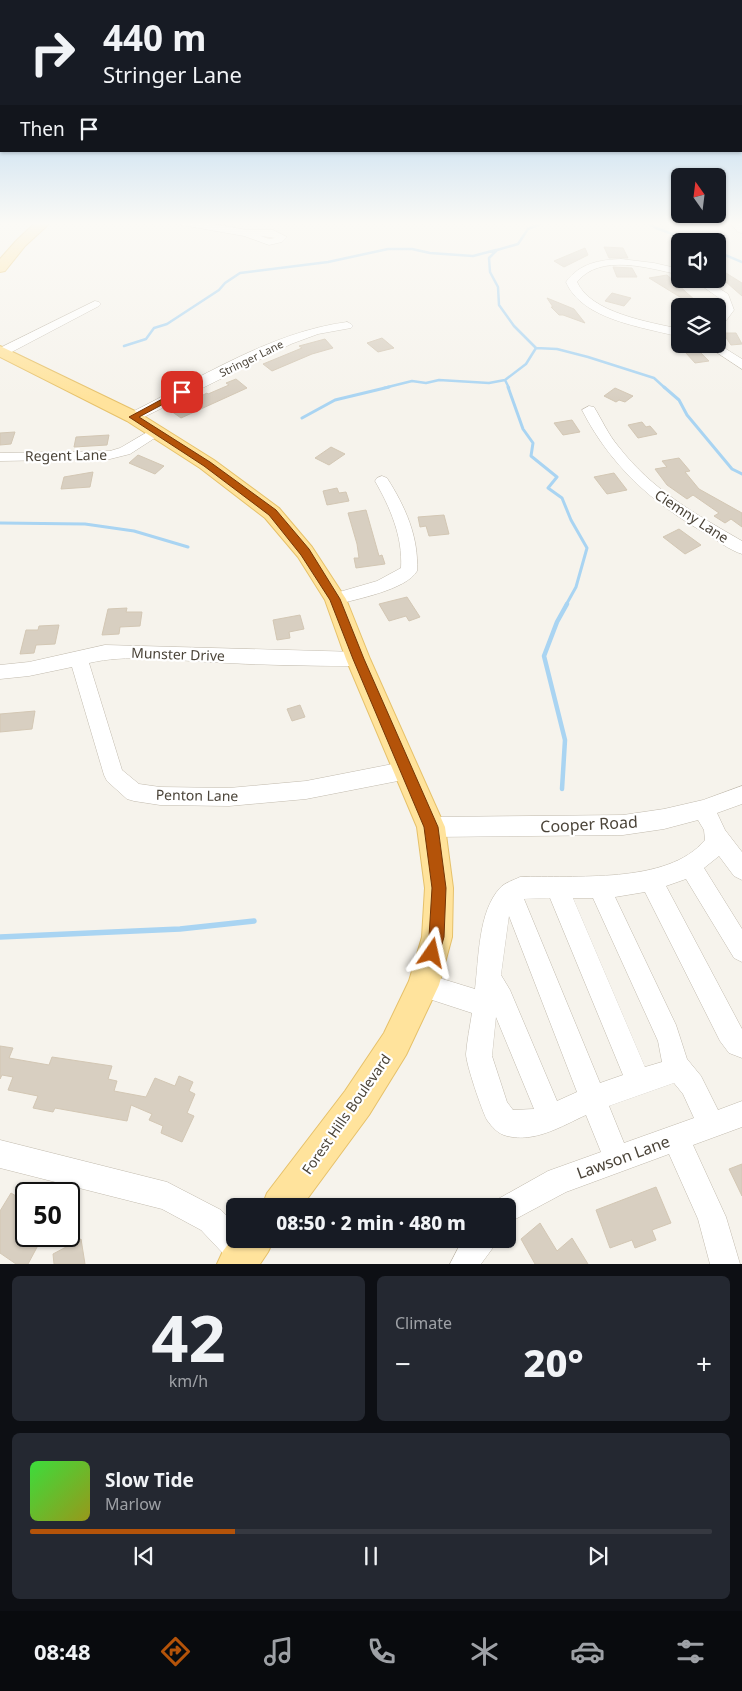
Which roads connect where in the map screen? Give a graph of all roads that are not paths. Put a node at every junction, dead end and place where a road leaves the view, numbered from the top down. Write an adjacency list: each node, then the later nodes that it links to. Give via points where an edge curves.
1 (571, 281): 6 (street, via 575,293 595,308)
2 (711, 288): 3 (street)
3 (725, 298)
4 (95, 304): 7 (street)
5 (347, 326): 11 (street, Stringer Lane, via 308,331)
6 (671, 330)
7 (1, 352): 11 (main road, Forest Hills Boulevard)
8 (724, 353): 9 (street)
9 (742, 365)
10 (589, 410): 15 (street, Ciemny Lane, via 609,442 643,482 664,500)
11 (133, 417): 12 (main road, Forest Hills Boulevard)
12 (156, 431): 13 (street, Regent Lane, via 125,451 110,455); 16 (main road, Forest Hills Boulevard, via 272,513 305,552)
13 (0, 457)
14 (382, 481): 16 (street, via 396,507 411,559 409,571 389,582)
15 (742, 548)
16 (335, 599): 18 (main road, Forest Hills Boulevard)
17 (78, 657): 18 (street, Munster Drive, via 105,652 141,652); 19 (street, Munster Drive, via 29,669); 20 (street, Penton Lane, via 114,775 134,792 160,796 229,797 306,790)
18 (358, 659): 20 (main road, Forest Hills Boulevard)
19 (0, 672)
20 (408, 770): 23 (main road, Forest Hills Boulevard)
21 (742, 795): 22 (street, Cooper Road)
22 (703, 809): 23 (street, Cooper Road, via 623,825); 24 (street)
23 (431, 827): 33 (main road, Forest Hills Boulevard, via 439,888 437,937)
24 (716, 835): 25 (street, via 714,846); 26 (street)
25 (690, 866): 27 (street); 31 (street)
26 (742, 869)
27 (652, 882): 28 (street); 35 (street, via 729,1032)
28 (599, 886): 29 (street); 36 (street, via 667,1034)
29 (557, 887): 30 (street, via 520,888); 37 (street)
30 (508, 895): 32 (street, via 496,916); 38 (street, via 516,906)
31 (740, 942)
32 (489, 977): 34 (street); 40 (street, via 502,999)
33 (424, 985): 34 (street); 45 (main road, Forest Hills Boulevard, via 395,1044 357,1103)
34 (486, 1005): 40 (street, via 479,1056 496,1110 507,1123 525,1126)
35 (742, 1045)
36 (676, 1064): 37 (street, via 673,1071); 41 (street, via 692,1086)
37 (639, 1083): 38 (street)
38 (593, 1098): 40 (street); 44 (street)
39 (742, 1114): 41 (street, Lawson Lane)
40 (551, 1118)
41 (711, 1125): 42 (street, Lawson Lane)
42 (675, 1138): 44 (street, Lawson Lane); 50 (street, via 712,1217)
43 (0, 1154): 48 (street, via 167,1196 211,1220)
44 (617, 1159): 46 (street, Lawson Lane, via 558,1181)
45 (286, 1198)
46 (516, 1205)
47 (474, 1248): 49 (street)
48 (245, 1252)
49 (464, 1264)
50 (724, 1264)

